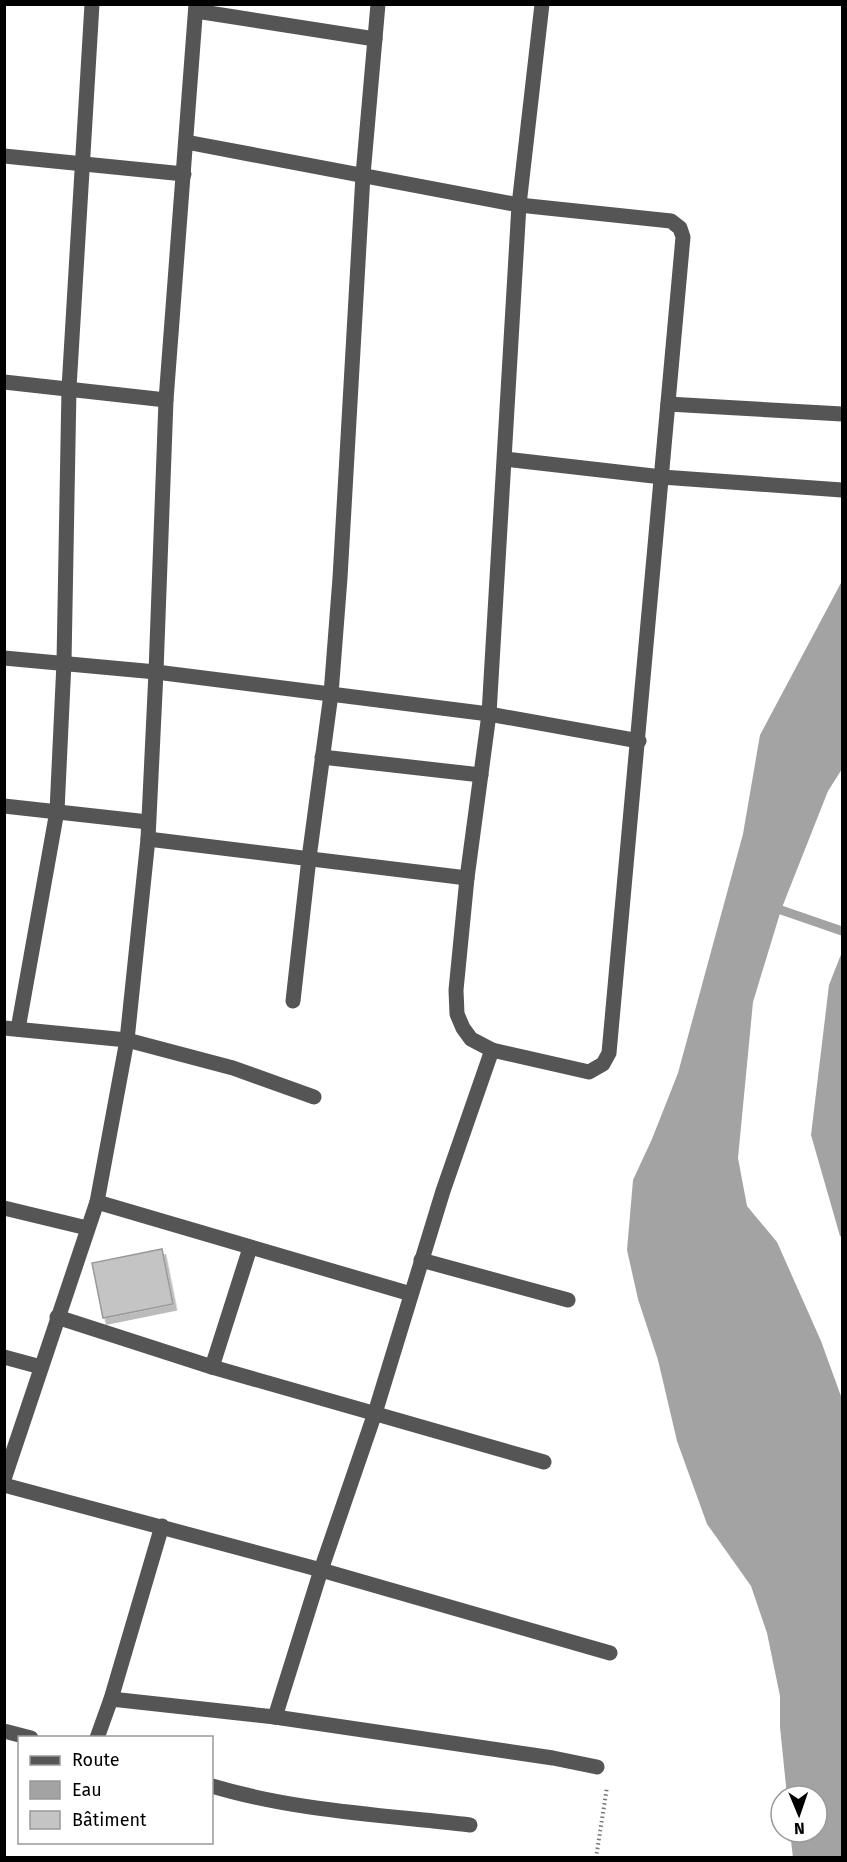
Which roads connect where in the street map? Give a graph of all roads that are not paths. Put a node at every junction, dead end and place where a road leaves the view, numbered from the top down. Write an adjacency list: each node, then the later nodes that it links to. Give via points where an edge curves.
1 (92, 4): 8 (street)
2 (378, 4): 5 (street)
3 (542, 4): 11 (street)
4 (196, 8): 5 (street); 6 (street)
5 (375, 39): 10 (street)
6 (186, 142): 9 (street); 10 (street)
7 (4, 156): 8 (street)
8 (84, 164): 9 (street); 13 (street)
9 (184, 174): 14 (street)
10 (363, 175): 11 (street); 23 (street)
11 (519, 205): 15 (street, via 671,221 680,228 683,237); 17 (street)
12 (4, 382): 13 (street)
13 (69, 388): 14 (street); 21 (street)
14 (166, 400): 22 (street)
15 (668, 404): 16 (street); 18 (street)
16 (843, 414)
17 (505, 459): 18 (street); 24 (street)
18 (662, 477): 19 (street); 25 (street)
19 (843, 490)
20 (4, 658): 21 (street)
21 (64, 662): 22 (street); 29 (street)
22 (156, 672): 23 (street); 30 (street)
23 (331, 694): 24 (street); 26 (street)
24 (489, 714): 25 (street); 27 (street)
25 (639, 741): 37 (street, via 609,1053 603,1064 589,1072)
26 (322, 757): 27 (street); 32 (street)
27 (481, 775): 33 (street)
28 (4, 806): 29 (street)
29 (57, 811): 30 (street); 35 (street)
30 (148, 822): 31 (street)
31 (148, 839): 32 (street); 36 (street)
32 (309, 858): 33 (street); 34 (street)
33 (467, 878): 37 (street, via 457,1014 471,1039)
34 (293, 1001)
35 (11, 1028): 36 (street)
36 (127, 1040): 38 (street, via 233,1068); 39 (street)
37 (492, 1050): 43 (street)
38 (314, 1097)
39 (97, 1202): 41 (street); 42 (street)
40 (4, 1208): 41 (street)
41 (87, 1228): 46 (street)
42 (250, 1248): 44 (street); 49 (street)
43 (422, 1260): 44 (street); 45 (street)
44 (411, 1294): 50 (street)
45 (568, 1300)
46 (57, 1317): 48 (street); 49 (street)
47 (4, 1357): 48 (street)
48 (41, 1367): 52 (street)
49 (212, 1367): 50 (street)
50 (375, 1413): 51 (street); 55 (street)
51 (544, 1462)
52 (4, 1479)
53 (4, 1485): 54 (street)
54 (162, 1526): 55 (street); 57 (street)
55 (321, 1570): 56 (street); 58 (street)
56 (610, 1653)
57 (111, 1699): 58 (street); 61 (street)
58 (275, 1717): 62 (street)
59 (4, 1731): 60 (street)
60 (26, 1736)
61 (97, 1736)
62 (597, 1767)
63 (213, 1786): 64 (street, via 293,1804)
64 (470, 1825)

